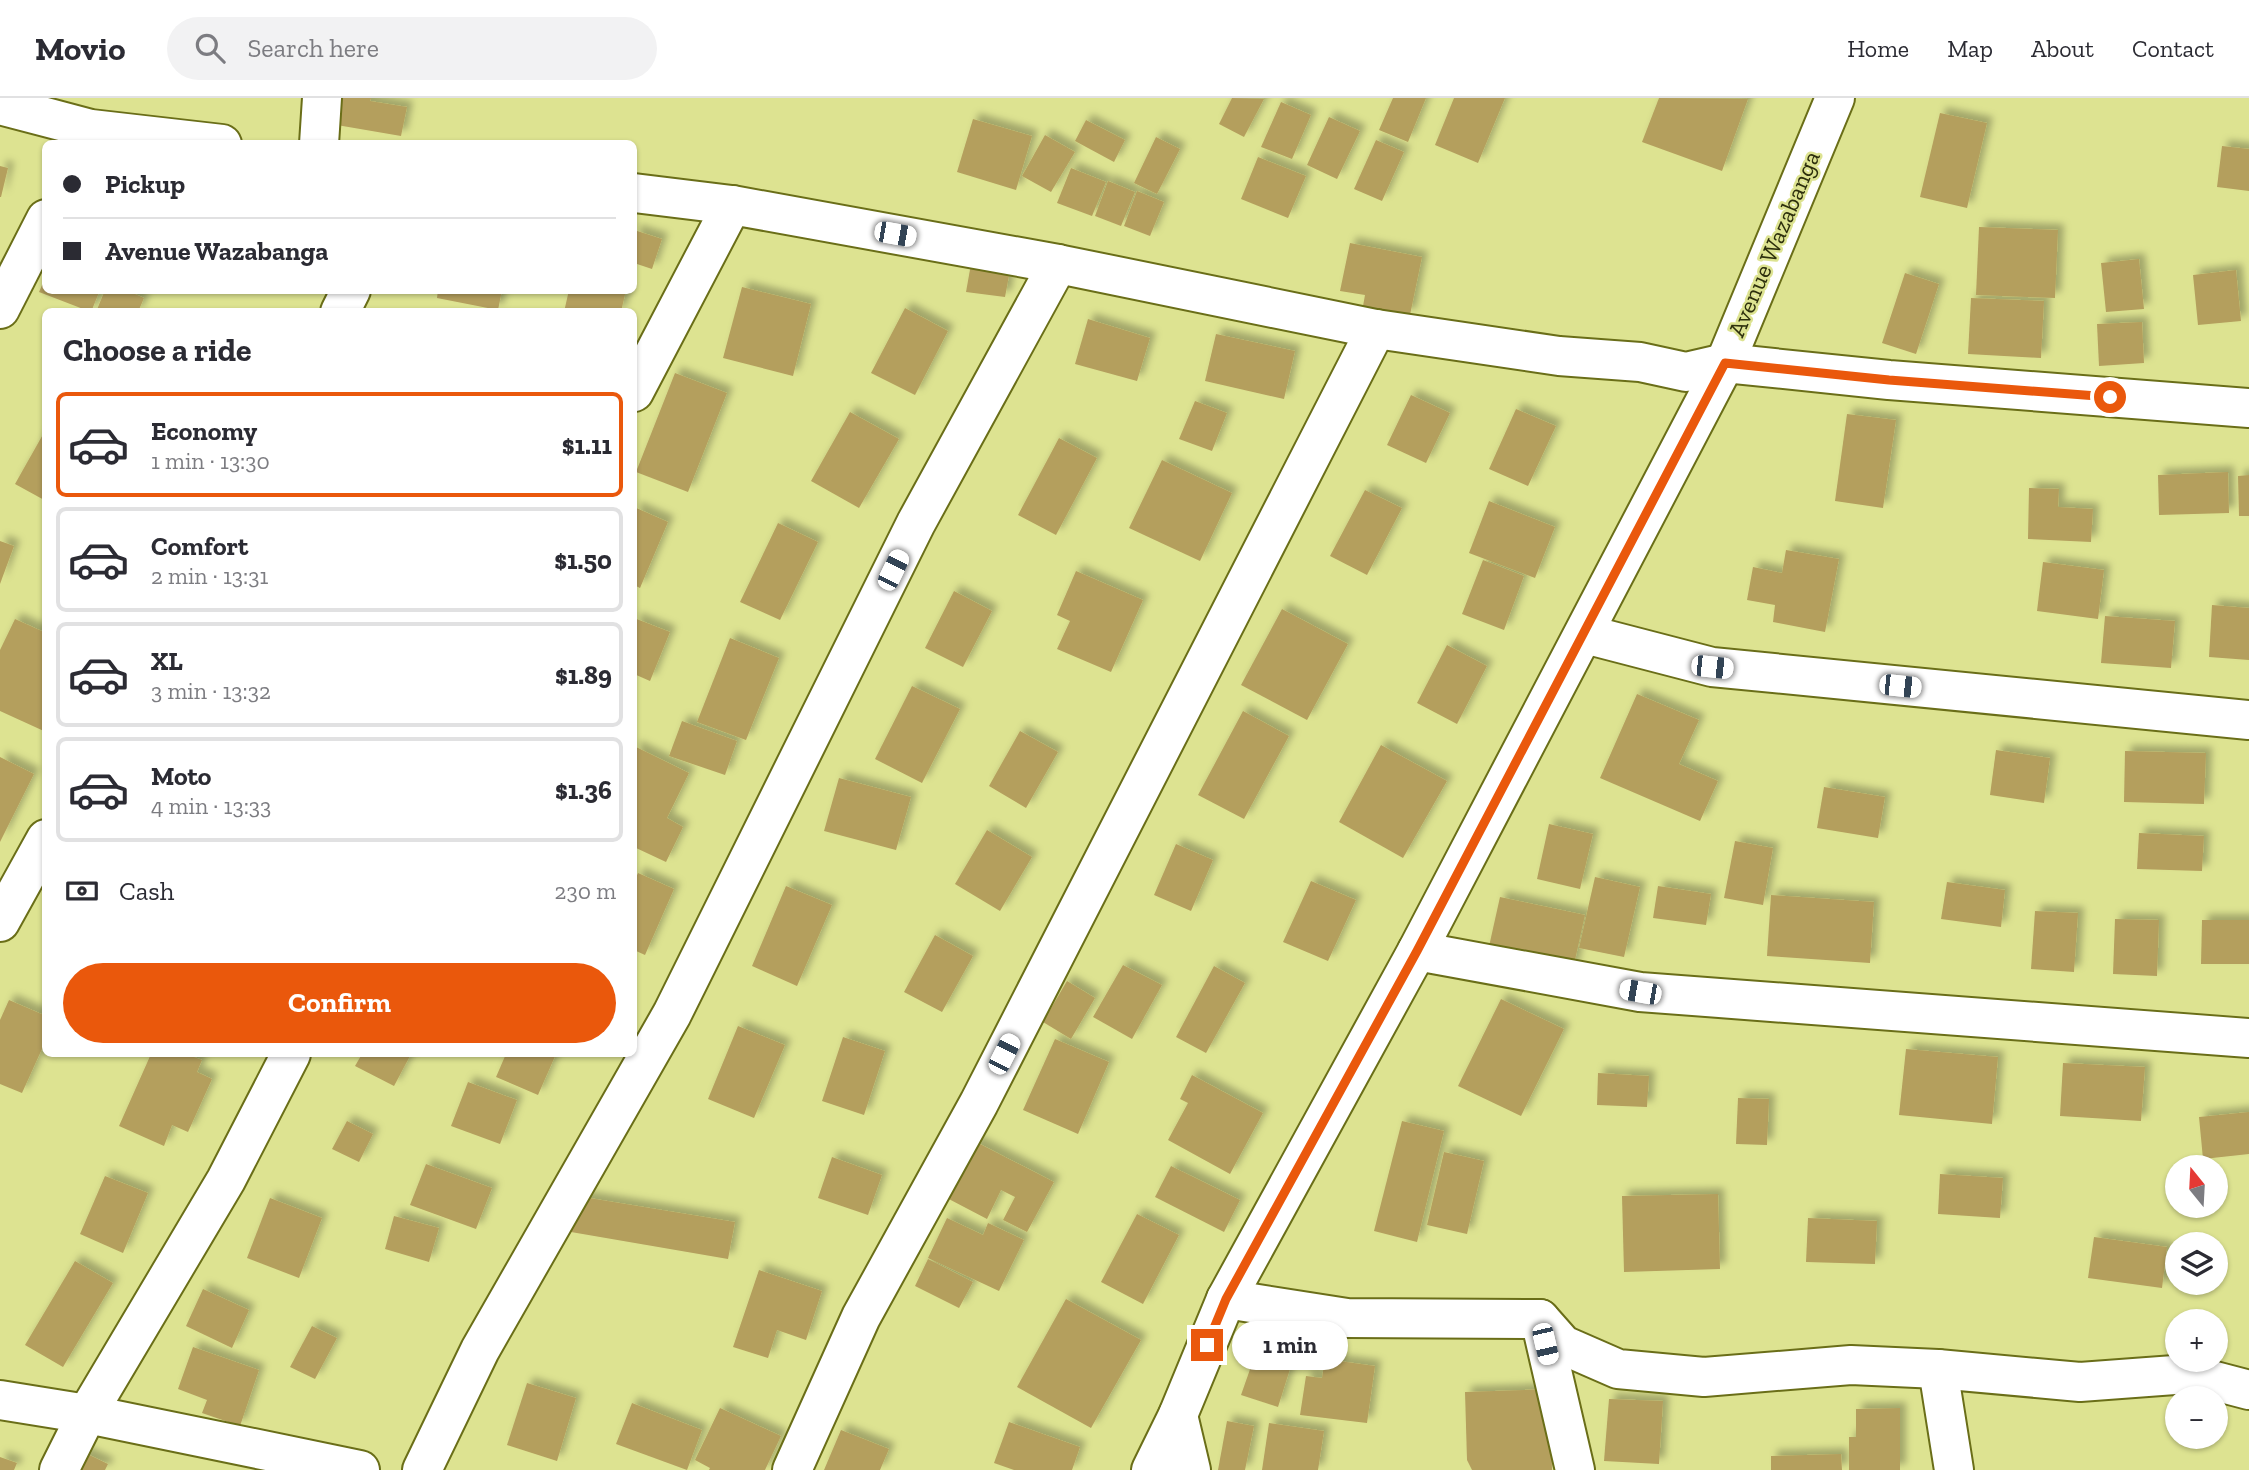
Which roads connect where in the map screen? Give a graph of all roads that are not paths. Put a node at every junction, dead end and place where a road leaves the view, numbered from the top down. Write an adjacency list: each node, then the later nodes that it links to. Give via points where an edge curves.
1 (322, 98): 6 (street)
2 (1835, 98): 13 (street, Avenue Wazabanga)
3 (6, 104): 4 (street)
4 (88, 136): 5 (street)
5 (155, 140)
6 (319, 140)
7 (637, 193): 8 (street)
8 (732, 205): 10 (street); 14 (street)
9 (42, 227): 11 (street)
10 (1058, 264): 12 (street); 32 (street, via 916,523 671,1014 480,1350)
11 (0, 309)
12 (1376, 328): 13 (street, via 1686,372); 33 (street, via 979,1103 861,1317)
13 (1725, 363): 15 (street); 16 (street, Avenue Wazabanga)
14 (637, 386)
15 (2249, 408)
16 (1584, 634): 17 (street, via 1712,667); 20 (street, Avenue Wazabanga)
17 (2249, 720)
18 (42, 846): 19 (street)
19 (0, 922)
20 (1417, 951): 21 (street, via 1640,992); 23 (street, Avenue Wazabanga)
21 (2249, 1038)
22 (289, 1057): 28 (street, via 226,1180)
23 (1226, 1299): 24 (street, via 1347,1318); 29 (street, Avenue Wazabanga)
24 (1539, 1319): 25 (street, via 1563,1345 1618,1369 1704,1377 1851,1365); 36 (street)
25 (1938, 1369): 26 (street, via 2080,1382 2188,1374); 37 (street)
26 (2249, 1390)
27 (0, 1400): 28 (street)
28 (87, 1414): 30 (street); 31 (street)
29 (1178, 1415): 34 (street, Avenue Wazabanga); 35 (street)
30 (59, 1470)
31 (360, 1470)
32 (422, 1470)
33 (792, 1470)
34 (1151, 1470)
35 (1191, 1470)
36 (1575, 1470)
37 (1954, 1470)

